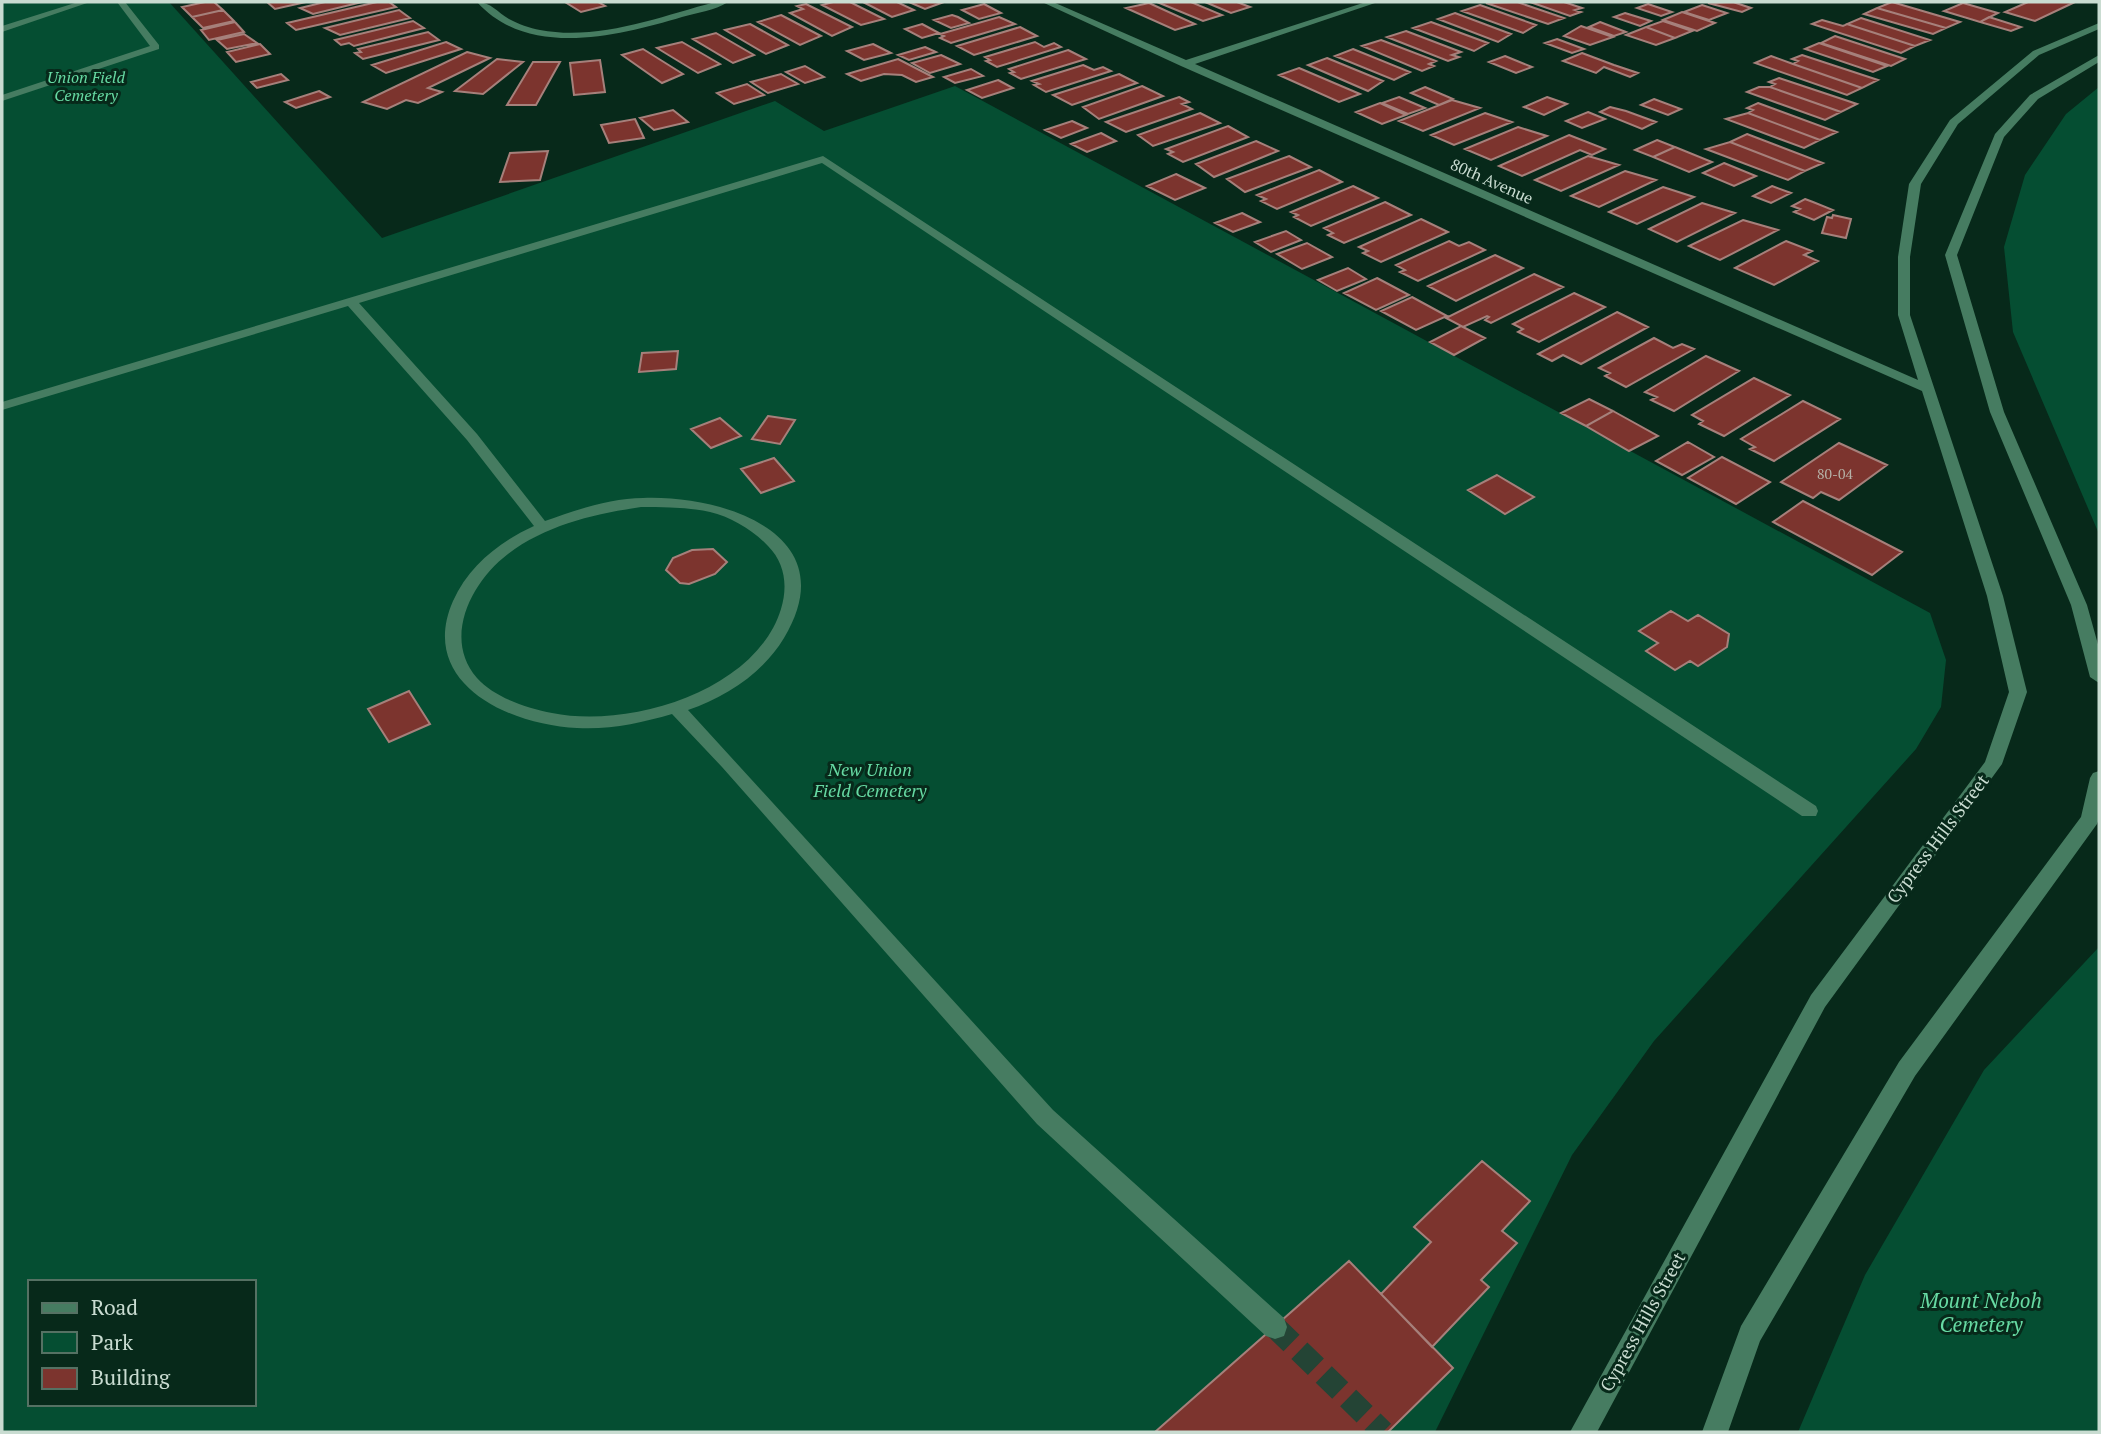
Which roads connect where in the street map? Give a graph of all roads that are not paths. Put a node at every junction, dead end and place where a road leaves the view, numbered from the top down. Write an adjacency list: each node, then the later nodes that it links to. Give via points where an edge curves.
1 (86, 2): 8 (street)
2 (121, 2): 11 (street, via 156,47)
3 (481, 2): 4 (street, via 511,23 532,30 583,34)
4 (724, 2)
5 (1046, 2): 10 (street, 80th Avenue)
6 (1374, 2): 10 (street)
7 (2099, 26): 13 (street, Cypress Hills Street, via 2036,53 1954,122 1915,184 1904,257 1904,315)
8 (2, 29)
9 (2099, 58): 16 (street, via 2034,97 1999,136 1951,255 1997,412 2079,605)
10 (1184, 64): 13 (street, 80th Avenue)
11 (2, 98)
12 (351, 301): 14 (street); 15 (street, via 472,437); 19 (street, via 823,159)
13 (1926, 388): 21 (street, Cypress Hills Street, via 1995,596 2018,692 1993,764 1818,1001)
14 (2, 407)
15 (542, 527): 17 (street, via 501,551 471,581 454,615 453,650 470,681 504,705 552,720 614,722); 17 (street, via 590,510 640,502 690,503 733,514 767,534 787,559 795,589 789,621 765,655 727,685)
16 (2099, 677)
17 (676, 708): 20 (street, via 1045,1117)
18 (2099, 778): 22 (street, via 2090,819 1907,1069 1750,1335)
19 (1809, 811)
20 (1275, 1327)
21 (1583, 1432)
22 (1715, 1432)

